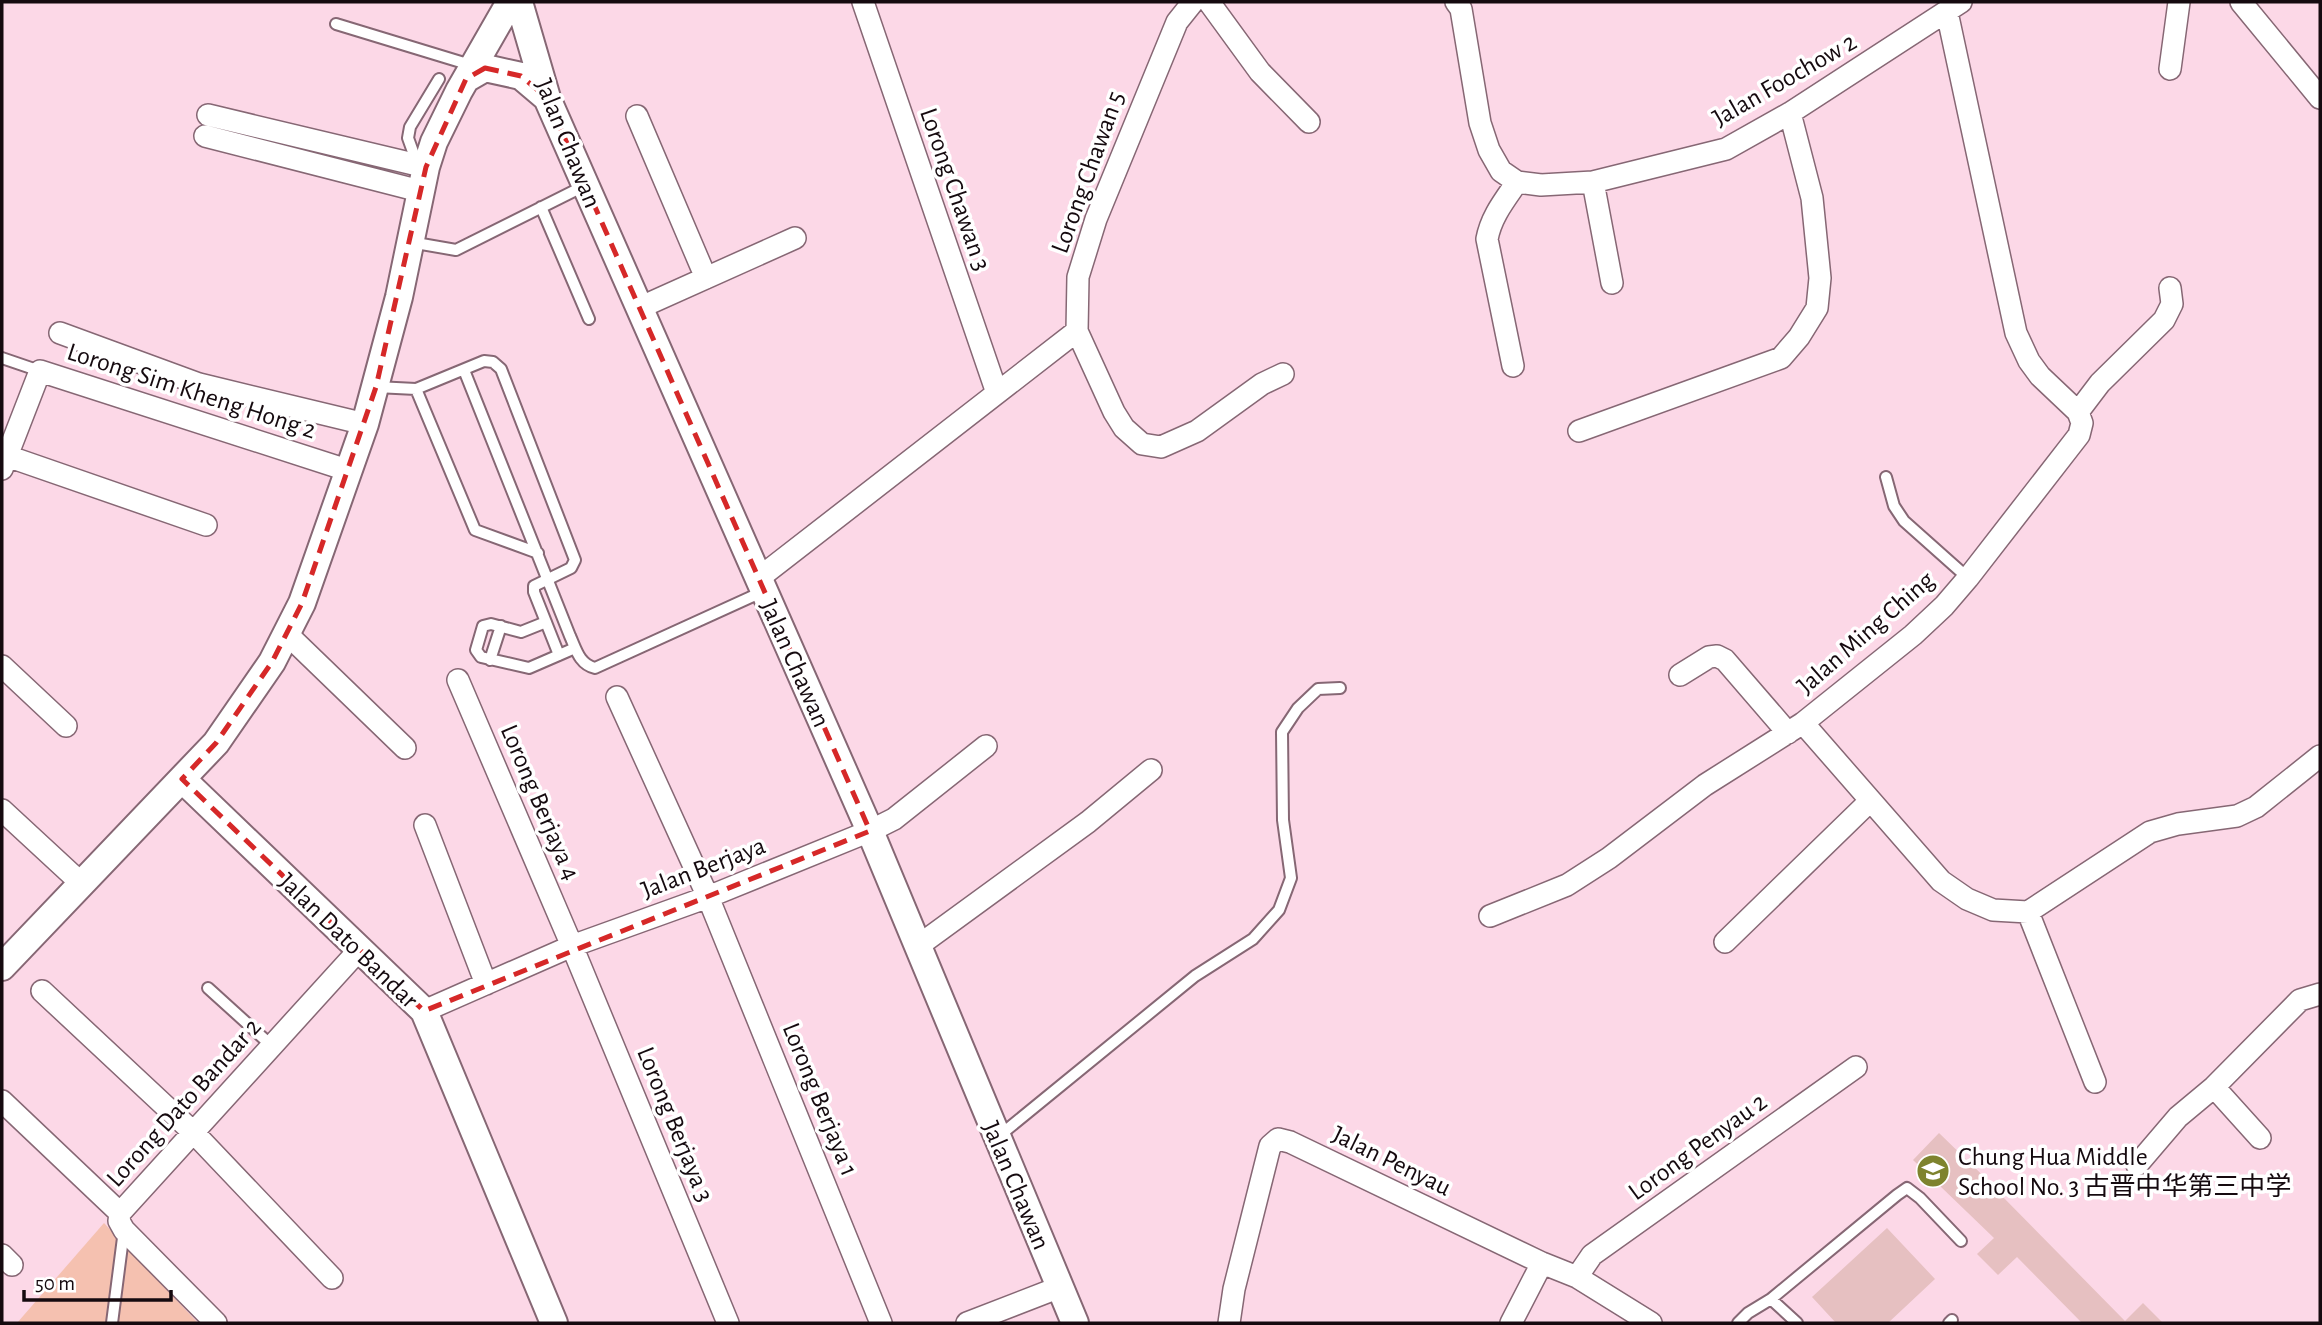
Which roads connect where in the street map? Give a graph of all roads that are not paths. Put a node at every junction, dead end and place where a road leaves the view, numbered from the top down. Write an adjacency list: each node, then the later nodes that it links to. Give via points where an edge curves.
1 (510, 2): 12 (street)
2 (519, 2): 14 (street, Jalan Chawan)
3 (863, 2): 42 (street, Lorong Chawan 3)
4 (1194, 2): 33 (street, Lorong Chawan 5, via 1177,22 1100,207 1078,277)
5 (1209, 2): 19 (street, via 1260,72)
6 (1457, 2): 22 (street, via 1479,123 1489,150)
7 (2179, 2): 11 (street)
8 (2241, 2): 15 (street)
9 (1954, 7): 16 (street, Jalan Foochow 2); 43 (street, via 2016,333 2040,376)
10 (336, 24): 12 (lane)
11 (2170, 69)
12 (470, 72): 14 (street, via 485,68 521,76); 21 (street)
13 (439, 79): 21 (lane, via 410,127 408,138)
14 (547, 98): 24 (street, Jalan Chawan)
15 (2320, 98)
16 (1790, 113): 23 (street, Jalan Foochow 2, via 1726,149); 45 (street, via 1812,198 1820,278 1817,308 1799,337 1781,358)
17 (208, 115): 21 (street)
18 (637, 116): 28 (street)
19 (1309, 122)
20 (205, 136): 21 (street)
21 (421, 173): 27 (street)
22 (1509, 177): 23 (street, Jalan Foochow 2, via 1541,185); 36 (street, via 1487,239)
23 (1593, 182): 29 (street)
24 (584, 186): 25 (lane); 31 (street, Jalan Chawan)
25 (541, 207): 27 (lane, via 456,250); 32 (lane)
26 (795, 238): 28 (street)
27 (410, 242): 40 (street)
28 (706, 278): 31 (street)
29 (1612, 283)
30 (2170, 288): 43 (street, via 2172,304 2164,320 2100,383)
31 (639, 308): 53 (street, Jalan Chawan)
32 (589, 319)
33 (1077, 331): 39 (street, Lorong Chawan 5, via 1114,412 1142,444 1161,447 1197,431); 42 (street)
34 (60, 333): 44 (street, via 199,384)
35 (2, 358): 37 (lane)
36 (1513, 366)
37 (40, 370): 46 (street, Lorong Sim Kheng Hong 2); 47 (street, Lorong Sim Kheng Hong 2)
38 (464, 370): 41 (lane); 50 (lane); 51 (lane, via 484,360 501,369 575,560 571,568)
39 (1283, 374)
40 (376, 387): 41 (lane); 44 (street)
41 (416, 389): 50 (lane, via 475,530)
42 (997, 393): 53 (street)
43 (2078, 412): 52 (street, Jalan Ming Ching, via 2082,423 2079,435)
44 (365, 424): 47 (street)
45 (1579, 431)
46 (4, 463): 49 (street)
47 (347, 470): 56 (street, via 306,592)
48 (1886, 477): 52 (lane, via 1894,506 1904,521)
49 (206, 524)
50 (538, 553): 51 (lane)
51 (549, 578): 54 (lane, via 534,586); 57 (lane)
52 (1968, 578): 66 (street, Jalan Ming Ching, via 1913,635)
53 (761, 584): 57 (lane, via 595,668 586,666); 75 (street, Jalan Chawan)
54 (546, 622): 55 (lane, via 521,632); 58 (lane)
55 (500, 626): 59 (lane); 59 (lane, via 483,626 476,650)
56 (286, 634): 68 (street); 71 (street, via 216,743)
57 (575, 648): 58 (lane)
58 (559, 655): 59 (lane, via 529,668)
59 (490, 660)
60 (2, 667): 65 (street)
61 (1680, 675): 66 (street, via 1717,656)
62 (458, 680): 81 (street, Lorong Berjaya 4)
63 (1340, 688): 96 (lane, via 1318,689 1282,732 1283,820 1291,878 1279,911 1253,939 1195,976)
64 (617, 698): 77 (street, Lorong Berjaya 1)
65 (66, 726)
66 (1795, 728): 72 (street, Jalan Ming Ching); 79 (street, via 1705,785 1567,885)
67 (986, 746): 75 (street, Jalan Berjaya, via 894,819)
68 (405, 748)
69 (2320, 756): 78 (street, via 2256,807 2237,816 2150,832)
70 (1151, 770): 82 (street, via 1088,822)
71 (182, 779): 76 (street); 83 (street, Jalan Dato Bandar)
72 (1870, 801): 78 (street, Jalan Ming Ching, via 1941,881 1993,910); 80 (street)
73 (2, 810): 76 (street)
74 (425, 825): 85 (street)
75 (870, 831): 77 (street, Jalan Berjaya); 82 (street, Jalan Chawan)
76 (82, 884): 84 (street)
77 (708, 897): 81 (street, Jalan Berjaya); 110 (street, Lorong Berjaya 1)
78 (2028, 912): 92 (street)
79 (1490, 916)
80 (1726, 942)
81 (572, 946): 85 (street, Jalan Berjaya); 109 (street, Lorong Berjaya 3)
82 (918, 946): 96 (street, Jalan Chawan)
83 (359, 950): 89 (street, Jalan Dato Bandar); 90 (street, Lorong Dato Bandar 2)
84 (2, 967)
85 (486, 984): 89 (street, Jalan Berjaya)
86 (208, 988): 90 (lane)
87 (42, 991): 95 (street)
88 (2320, 994): 93 (street, via 2300,1000)
89 (424, 1011): 108 (street, Jalan Dato Bandar)
90 (272, 1046): 95 (street, Lorong Dato Bandar 2)
91 (1856, 1067): 102 (street, Lorong Penyau 2, via 1592,1255)
92 (2095, 1082)
93 (2214, 1087): 97 (street); 98 (street, via 2178,1117)
94 (2, 1101): 99 (street)
95 (194, 1133): 99 (street, Lorong Dato Bandar 2); 103 (street)
96 (997, 1138): 104 (street, Jalan Chawan)
97 (2260, 1138)
98 (2137, 1165)
99 (122, 1221): 106 (lane); 107 (street, Lorong Dato Bandar 2)
100 (1961, 1241): 105 (lane, via 1907,1188)
101 (1542, 1263): 102 (street, Jalan Penyau); 113 (street, Jalan Penyau, via 1278,1139 1270,1146); 114 (street)
102 (1577, 1277): 115 (street, Jalan Penyau)
103 (332, 1278)
104 (1060, 1287): 111 (street); 112 (street, Jalan Chawan)
105 (1771, 1299): 116 (lane); 117 (lane)
106 (112, 1323)
107 (216, 1323)
108 (554, 1323)
109 (728, 1323)
110 (881, 1323)
111 (967, 1323)
112 (1075, 1323)
113 (1229, 1323)
114 (1511, 1323)
115 (1651, 1323)
116 (1738, 1323)
117 (1797, 1323)

